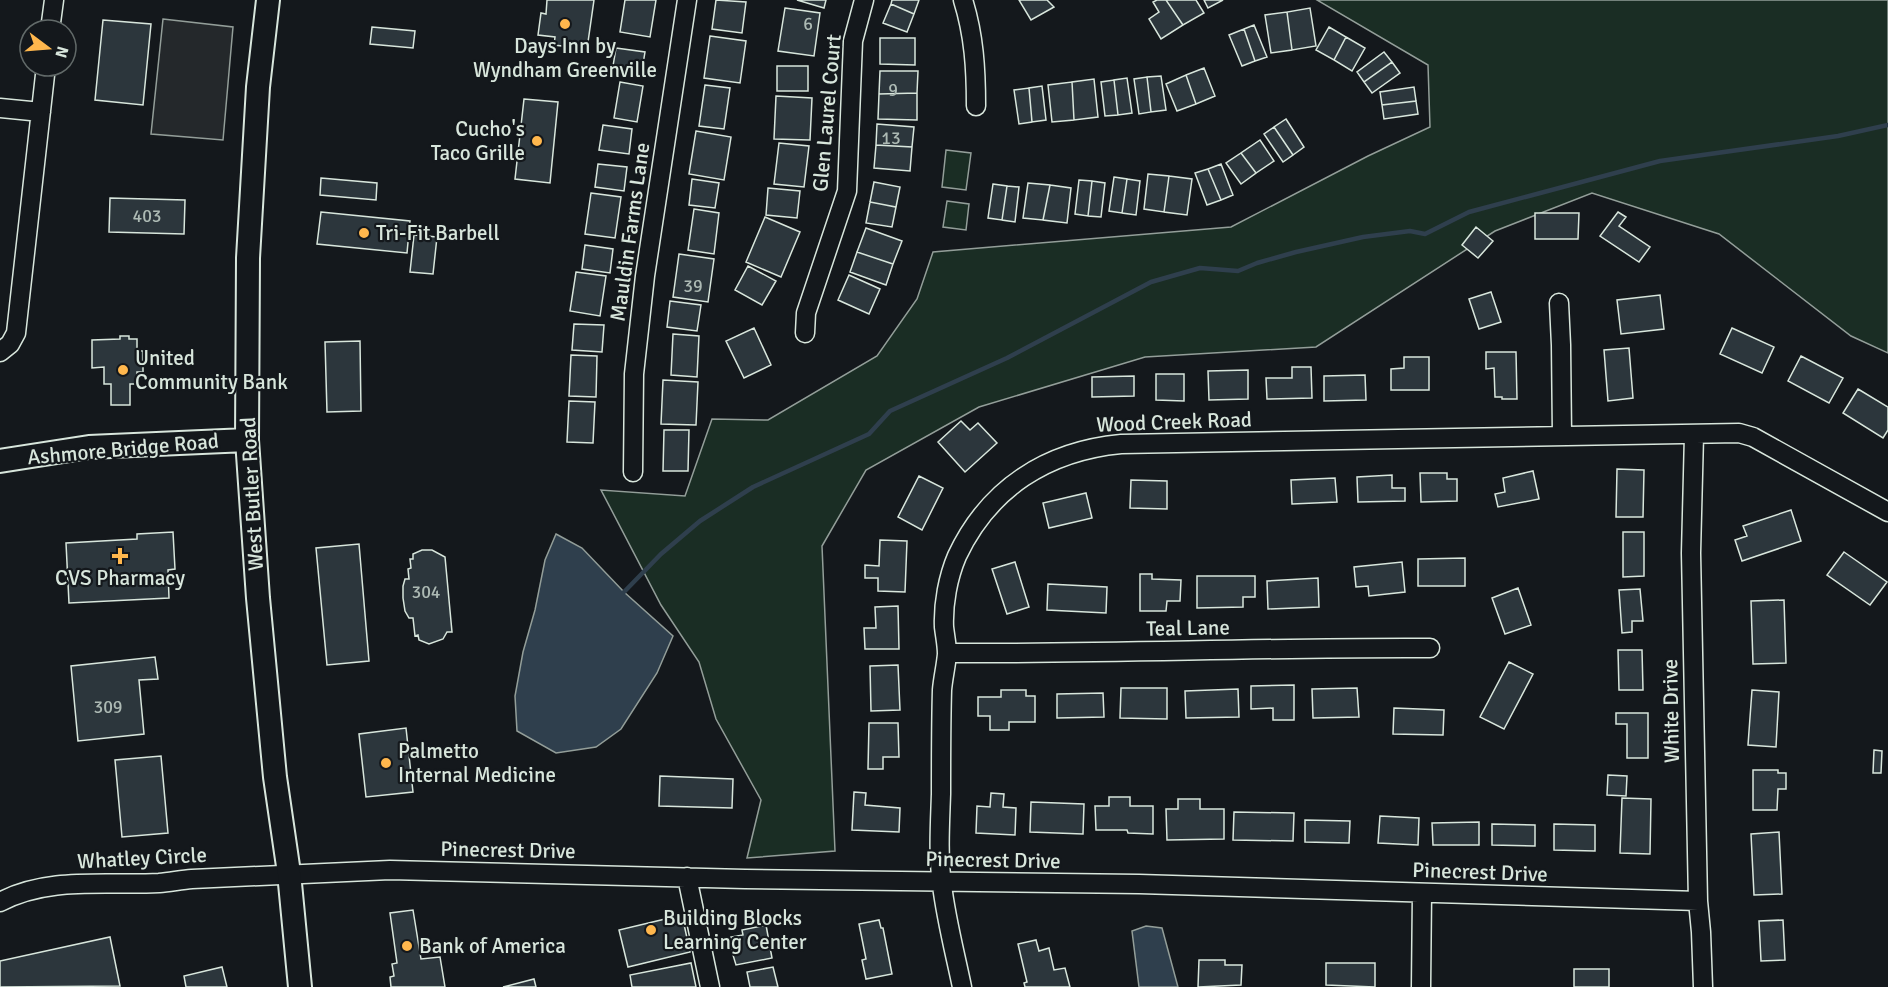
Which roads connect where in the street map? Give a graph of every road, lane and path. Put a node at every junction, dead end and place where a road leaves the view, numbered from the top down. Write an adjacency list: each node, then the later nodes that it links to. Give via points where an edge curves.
1 (54, 0): 6 (street)
2 (268, 0): 16 (main road, West Butler Road, via 248,258)
3 (687, 0): 18 (street, Mauldin Farms Lane, via 645,276 634,374)
4 (864, 0): 12 (street, Glen Laurel Court, via 853,41 847,191 806,314)
5 (963, 0): 8 (street, via 975,58)
6 (52, 18)
7 (45, 78): 10 (street)
8 (976, 106)
9 (0, 108): 10 (street)
10 (41, 112): 13 (street, via 16,333)
11 (1559, 303): 15 (street)
12 (805, 333)
13 (0, 352)
14 (1694, 435): 15 (street, Wood Creek Road); 19 (street, Wood Creek Road, via 1739,433 1753,437); 26 (street, White Drive, via 1691,553)
15 (1562, 436): 21 (street, Wood Creek Road, via 1121,444 1069,453 1013,484 988,507 970,532 948,585 944,615)
16 (247, 440): 17 (main road, Ashmore Bridge Road, via 89,447); 22 (main road, West Butler Road, via 275,777)
17 (0, 460)
18 (633, 472)
19 (1888, 512)
20 (1430, 648): 21 (street, Teal Lane)
21 (947, 653): 24 (street, Wood Creek Road, via 942,699)
22 (289, 873): 23 (street, Pinecrest Drive, via 390,870); 27 (street, Whatley Circle, via 161,883 60,884); 28 (main road, West Butler Road)
23 (687, 877): 24 (street, Pinecrest Drive); 29 (street)
24 (941, 882): 25 (street, Pinecrest Drive); 30 (street, Wood Creek Road)
25 (1422, 893): 26 (street, Pinecrest Drive); 31 (street)
26 (1698, 901): 32 (street, White Drive)
27 (0, 902)
28 (300, 987)
29 (710, 987)
30 (962, 987)
31 (1421, 987)
32 (1703, 987)

